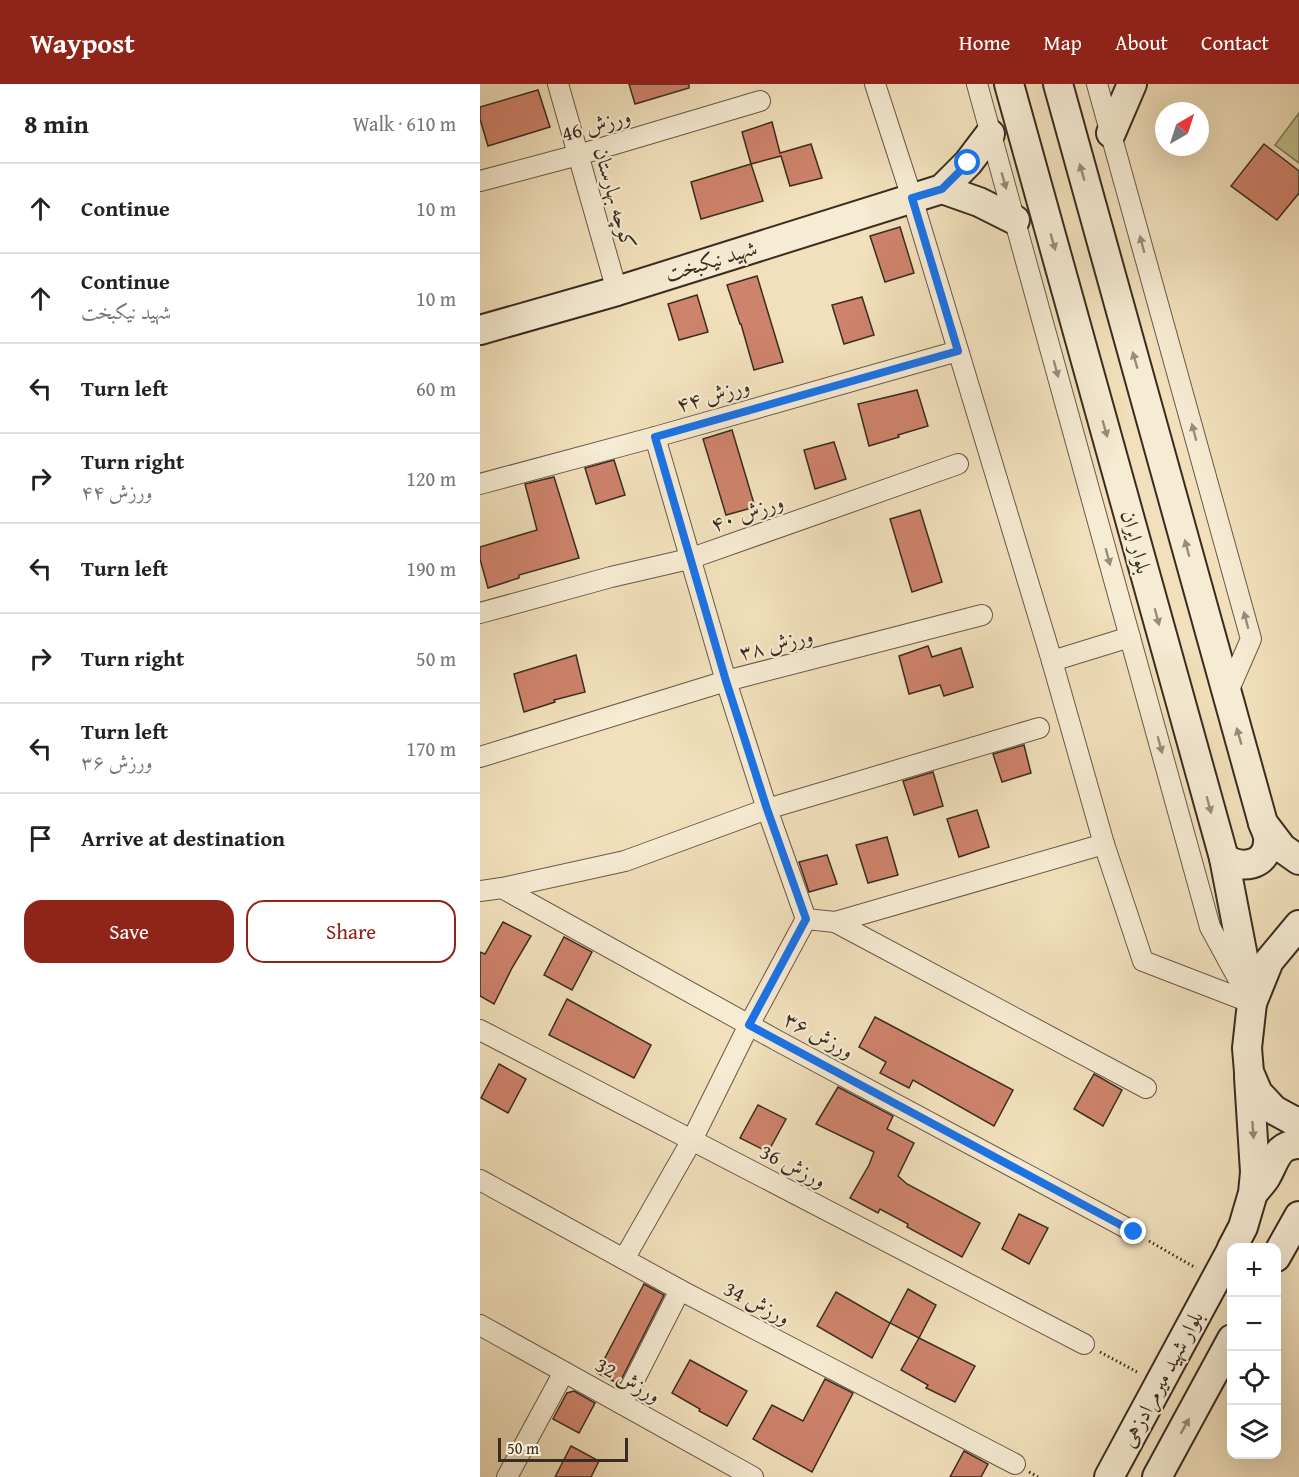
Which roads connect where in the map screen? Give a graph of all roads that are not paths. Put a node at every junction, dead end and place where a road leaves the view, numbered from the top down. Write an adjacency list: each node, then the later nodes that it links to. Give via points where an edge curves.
1 (558, 84): 11 (street, کوچه بهارستان)
2 (875, 84): 14 (street)
3 (977, 84): 10 (street)
4 (1009, 84): 34 (street, بلوار ایران, one-way to 34)
5 (1058, 84): 28 (street, one-way to 5)
6 (1097, 84): 9 (street)
7 (1132, 84): 9 (street)
8 (760, 101): 11 (street, ورزش 46)
9 (1111, 133): 28 (street, one-way to 9, via 1251,639)
10 (990, 134): 13 (street); 15 (street, one-way to 15)
11 (578, 155): 12 (street, ورزش 46); 16 (street, کوچه بهارستان)
12 (480, 181)
13 (942, 189): 14 (street, شهید نیکبخت); 15 (street)
14 (912, 198): 16 (street, شهید نیکبخت); 18 (street)
15 (1015, 220): 25 (street, one-way to 25)
16 (616, 291): 17 (street, شهید نیکبخت)
17 (480, 330)
18 (958, 351): 19 (street, ورزش ۴۴); 26 (street)
19 (655, 437): 21 (street, ورزش ۴۴); 22 (street)
20 (958, 464): 22 (street, ورزش ۴۰)
21 (480, 484)
22 (690, 559): 23 (street, ورزش ۴۰); 27 (street)
23 (480, 613)
24 (982, 615): 27 (street, ورزش ۳۸)
25 (1130, 638): 26 (street); 41 (street, one-way to 41, via 1210,927)
26 (1052, 661): 33 (street)
27 (726, 681): 30 (street, ورزش ۳۸); 31 (street)
28 (1227, 694): 32 (street, one-way to 28)
29 (1039, 728): 31 (street)
30 (480, 758)
31 (767, 809): 36 (street, via 625,861); 38 (street)
32 (1263, 823): 34 (street, via 1269,839 1257,862 1239,865); 35 (street, via 1282,848)
33 (1104, 844): 39 (street); 41 (street, via 1143,961)
34 (1224, 858): 41 (street, بلوار ایران)
35 (1299, 860)
36 (502, 888): 37 (street); 42 (street, ورزش ۳۶)
37 (480, 891)
38 (806, 919): 39 (street); 42 (street)
39 (835, 921): 45 (street)
40 (1299, 925): 41 (street, via 1269,961)
41 (1252, 1003): 44 (street, بلوار شهید میرمرادزهی, via 1247,1048)
42 (749, 1025): 47 (street); 52 (street, ورزش ۳۶)
43 (480, 1030): 47 (street, ورزش 36)
44 (1249, 1072): 46 (street, via 1258,1093 1274,1110); 50 (street, بلوار شهید میرمرادزهی, one-way to 50)
45 (1146, 1088)
46 (1299, 1121)
47 (692, 1140): 56 (street); 59 (street, ورزش 36)
48 (1299, 1144): 50 (street, via 1277,1154 1266,1178)
49 (480, 1180): 56 (street, ورزش 34)
50 (1253, 1193): 53 (street, بلوار شهید میرمرادزهی)
51 (1299, 1216): 54 (street)
52 (1134, 1232)
53 (1235, 1243)
54 (1281, 1248)
55 (1227, 1258): 66 (street, بلوار شهید میرمرادزهی)
56 (624, 1259): 57 (street, ورزش 34)
57 (680, 1290): 62 (street); 63 (street, ورزش 34)
58 (480, 1325): 61 (street, ورزش 32)
59 (1084, 1344)
60 (1227, 1348): 67 (street, بلوار شهید میرمرادزهی, one-way to 60)
61 (564, 1372): 62 (street, ورزش 32); 64 (street)
62 (622, 1404): 65 (street, ورزش 32)
63 (1015, 1464)
64 (507, 1477)
65 (753, 1477)
66 (1109, 1477)
67 (1156, 1477)

